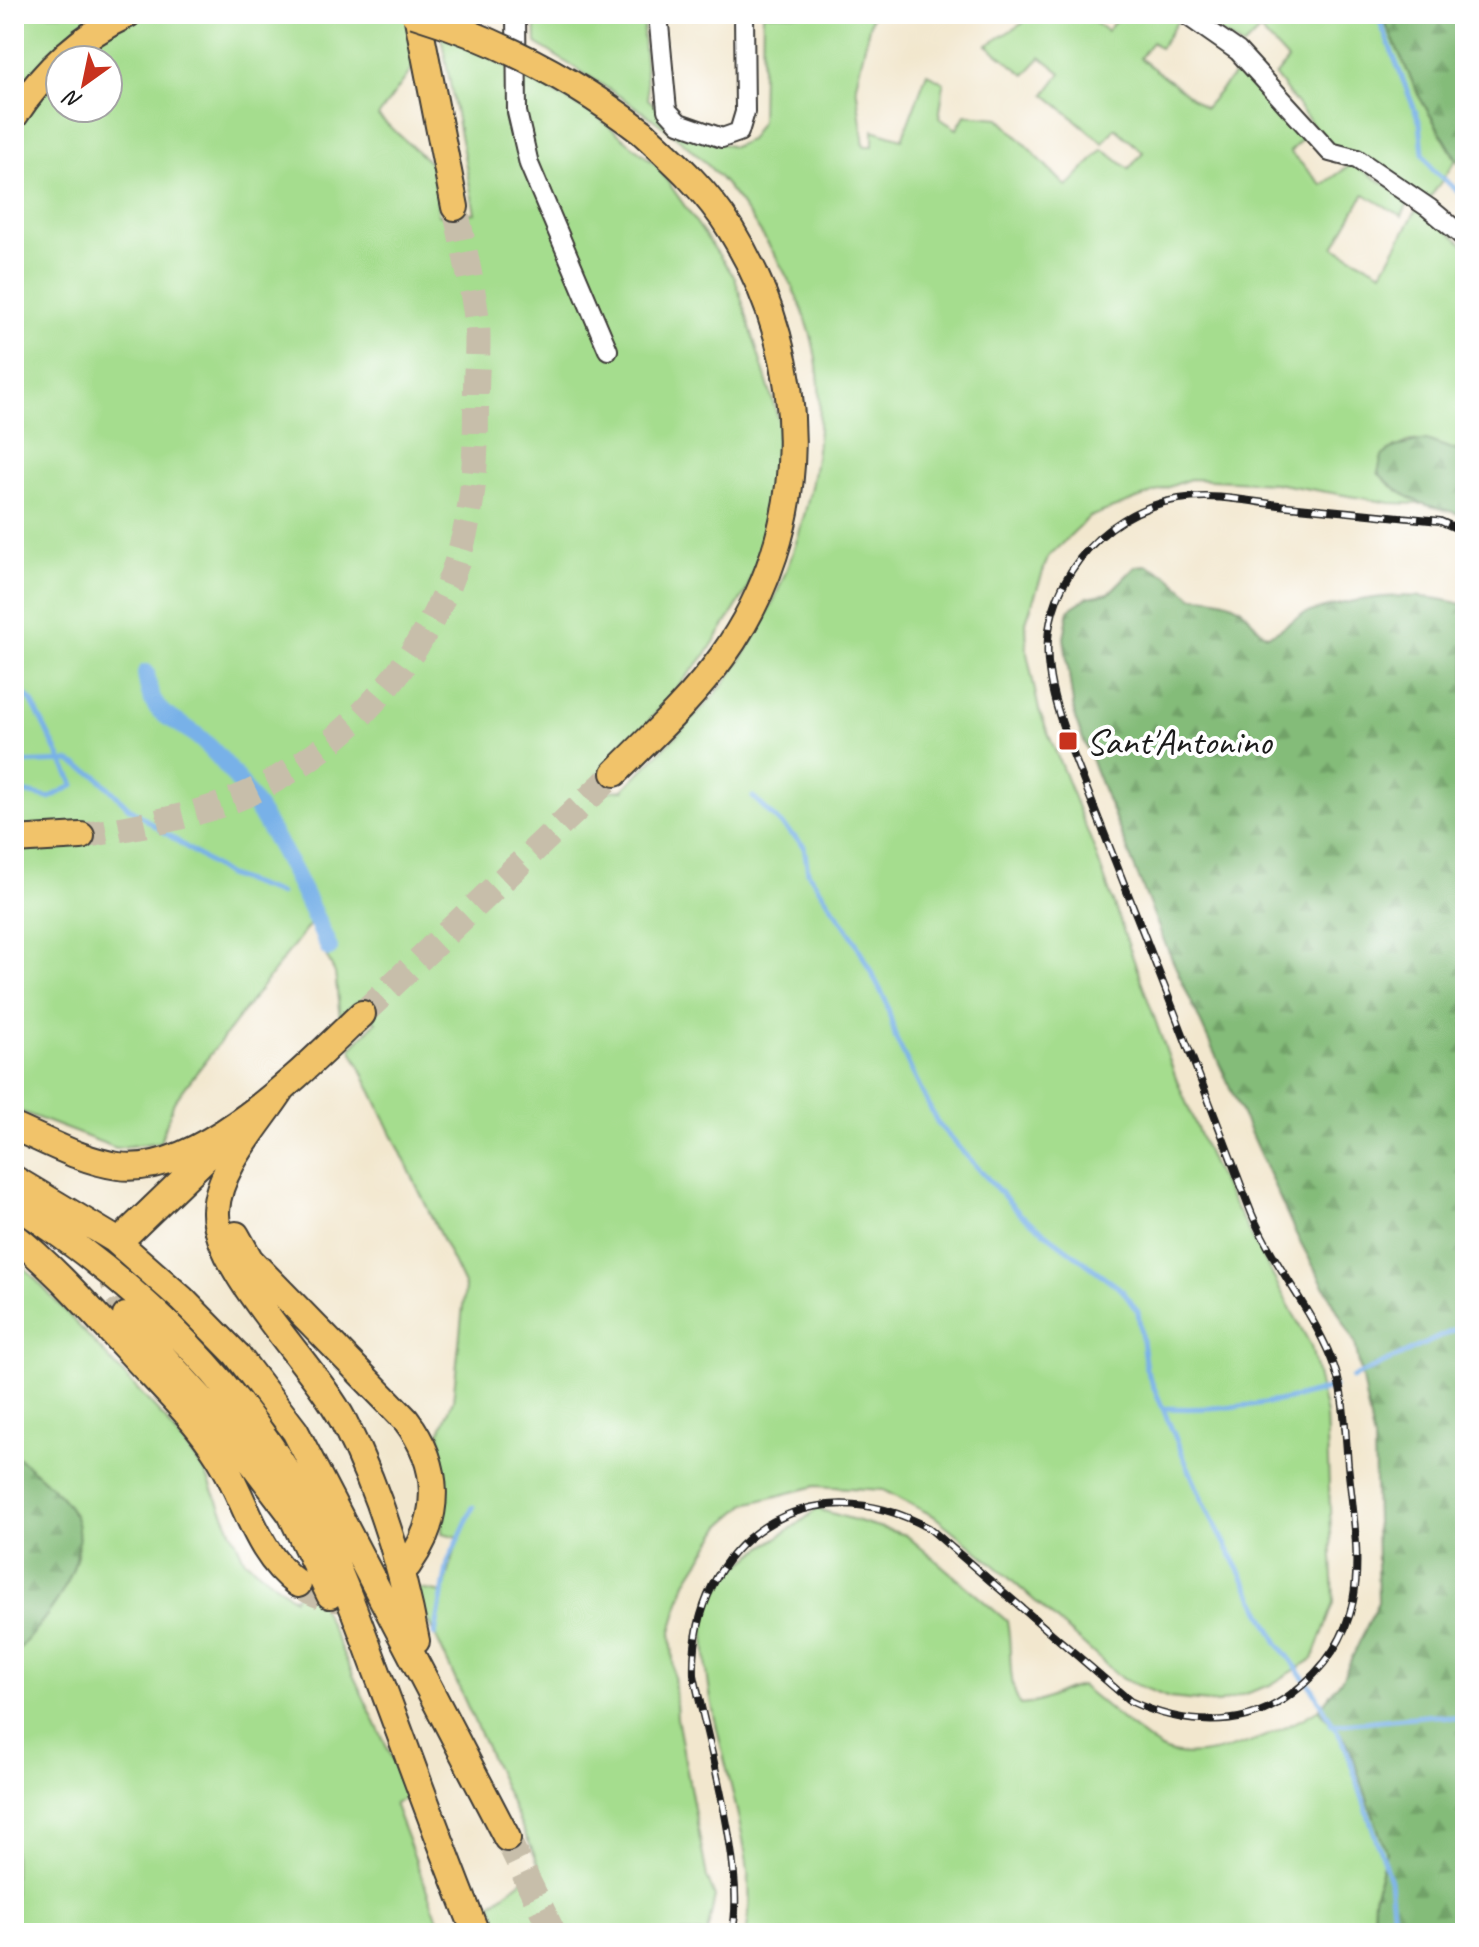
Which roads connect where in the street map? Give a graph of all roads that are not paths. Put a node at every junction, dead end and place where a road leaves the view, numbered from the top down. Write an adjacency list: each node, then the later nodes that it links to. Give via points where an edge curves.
1 (128, 14): 8 (highway, via 67,53)
2 (416, 14): 9 (highway); 12 (highway, bridge, via 549,69 642,132 710,201 756,276 774,322 787,373 793,457 778,546 737,632 686,702)
3 (516, 14): 11 (street, via 517,112 529,164)
4 (744, 14): 6 (street, via 745,112 739,132 722,138 679,123 667,110)
5 (1185, 14): 10 (street, via 1238,51 1324,147 1405,190)
6 (658, 18): 7 (street, via 650,27)
7 (651, 64)
8 (14, 116)
9 (455, 207)
10 (1465, 238)
11 (608, 350)
12 (615, 773)
13 (81, 836): 14 (highway)
14 (14, 840)
15 (362, 1014): 16 (highway)
16 (282, 1089): 17 (highway); 19 (highway)
17 (251, 1113): 18 (highway, via 181,1156 136,1167 103,1163); 22 (highway)
18 (14, 1127)
19 (245, 1146): 25 (highway, via 231,1202 243,1251 406,1420 424,1447 434,1504 424,1540); 27 (highway, via 218,1197 223,1248 320,1383 362,1458 406,1586)
20 (14, 1179): 27 (highway, via 114,1239 237,1355 295,1431)
21 (14, 1203): 28 (highway, via 101,1264 164,1319 261,1432 330,1551)
22 (129, 1232)
23 (14, 1236): 26 (highway, via 197,1424 220,1457 271,1559)
24 (126, 1316): 28 (highway, via 217,1416 291,1514)
25 (408, 1565)
26 (298, 1584)
27 (423, 1676): 29 (highway)
28 (416, 1775): 30 (highway)
29 (507, 1838)
30 (476, 1933)

